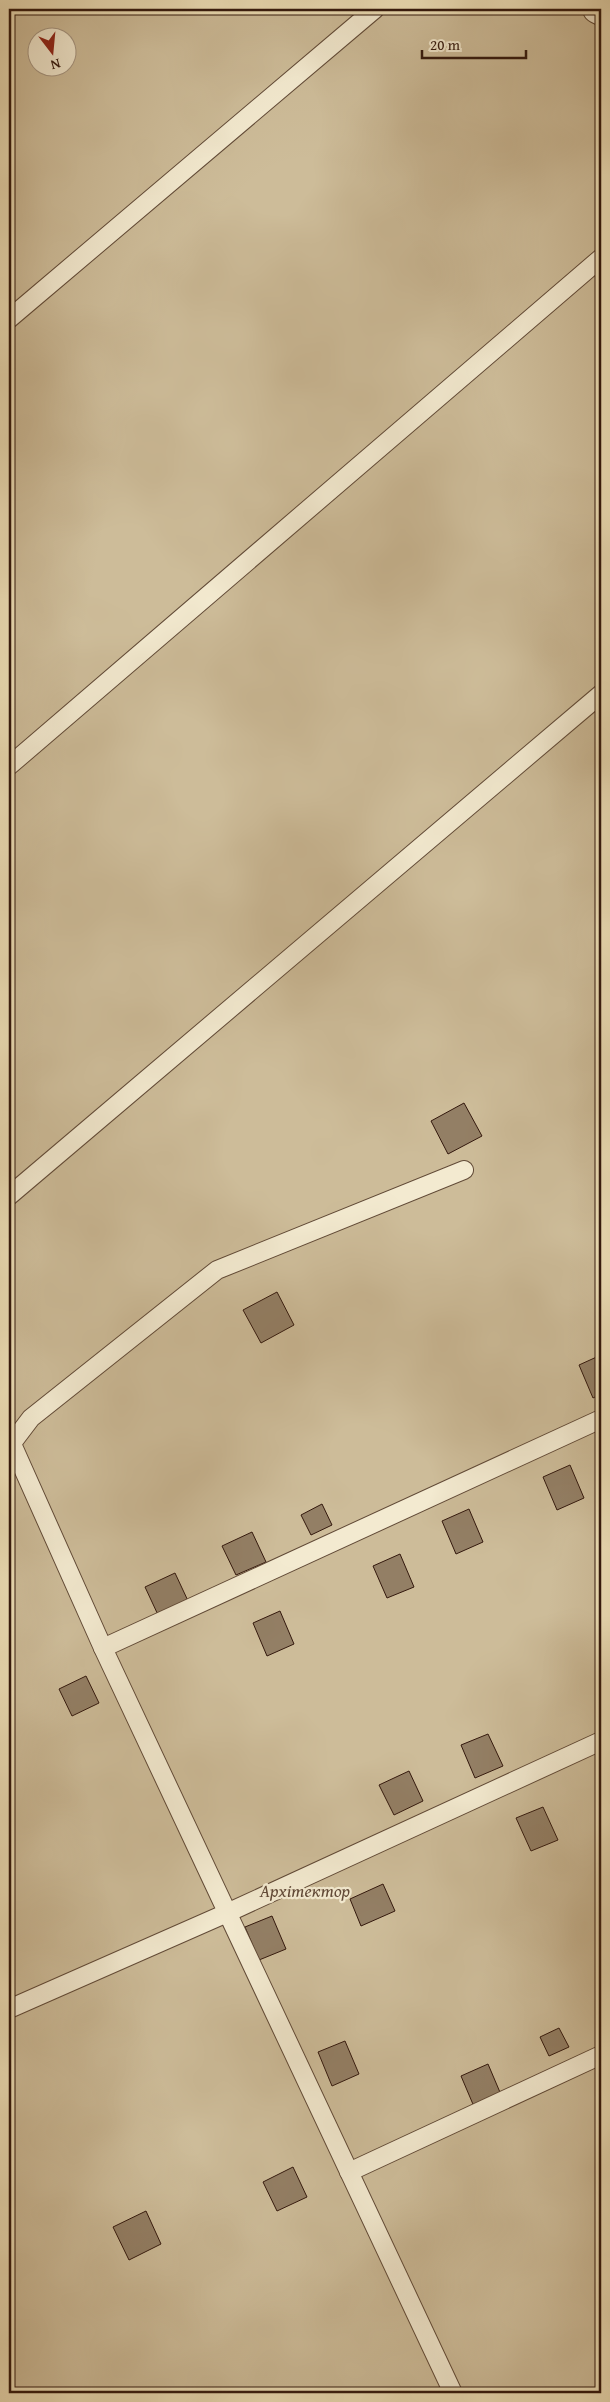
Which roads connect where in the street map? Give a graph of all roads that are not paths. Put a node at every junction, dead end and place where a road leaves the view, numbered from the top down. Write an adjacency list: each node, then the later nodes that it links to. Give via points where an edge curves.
1 (375, 9): 5 (lane)
2 (597, 9): 3 (street)
3 (601, 11)
4 (601, 258): 7 (lane)
5 (9, 319)
6 (601, 694): 9 (lane)
7 (9, 766)
8 (464, 1170): 11 (lane, via 218,1270 31,1418)
9 (9, 1196)
10 (601, 1419): 12 (lane)
11 (11, 1445): 12 (lane)
12 (103, 1648): 14 (lane)
13 (601, 1741): 14 (lane)
14 (227, 1913): 15 (lane); 17 (lane)
15 (9, 2009)
16 (601, 2055): 17 (lane)
17 (349, 2172): 18 (lane)
18 (453, 2393)

